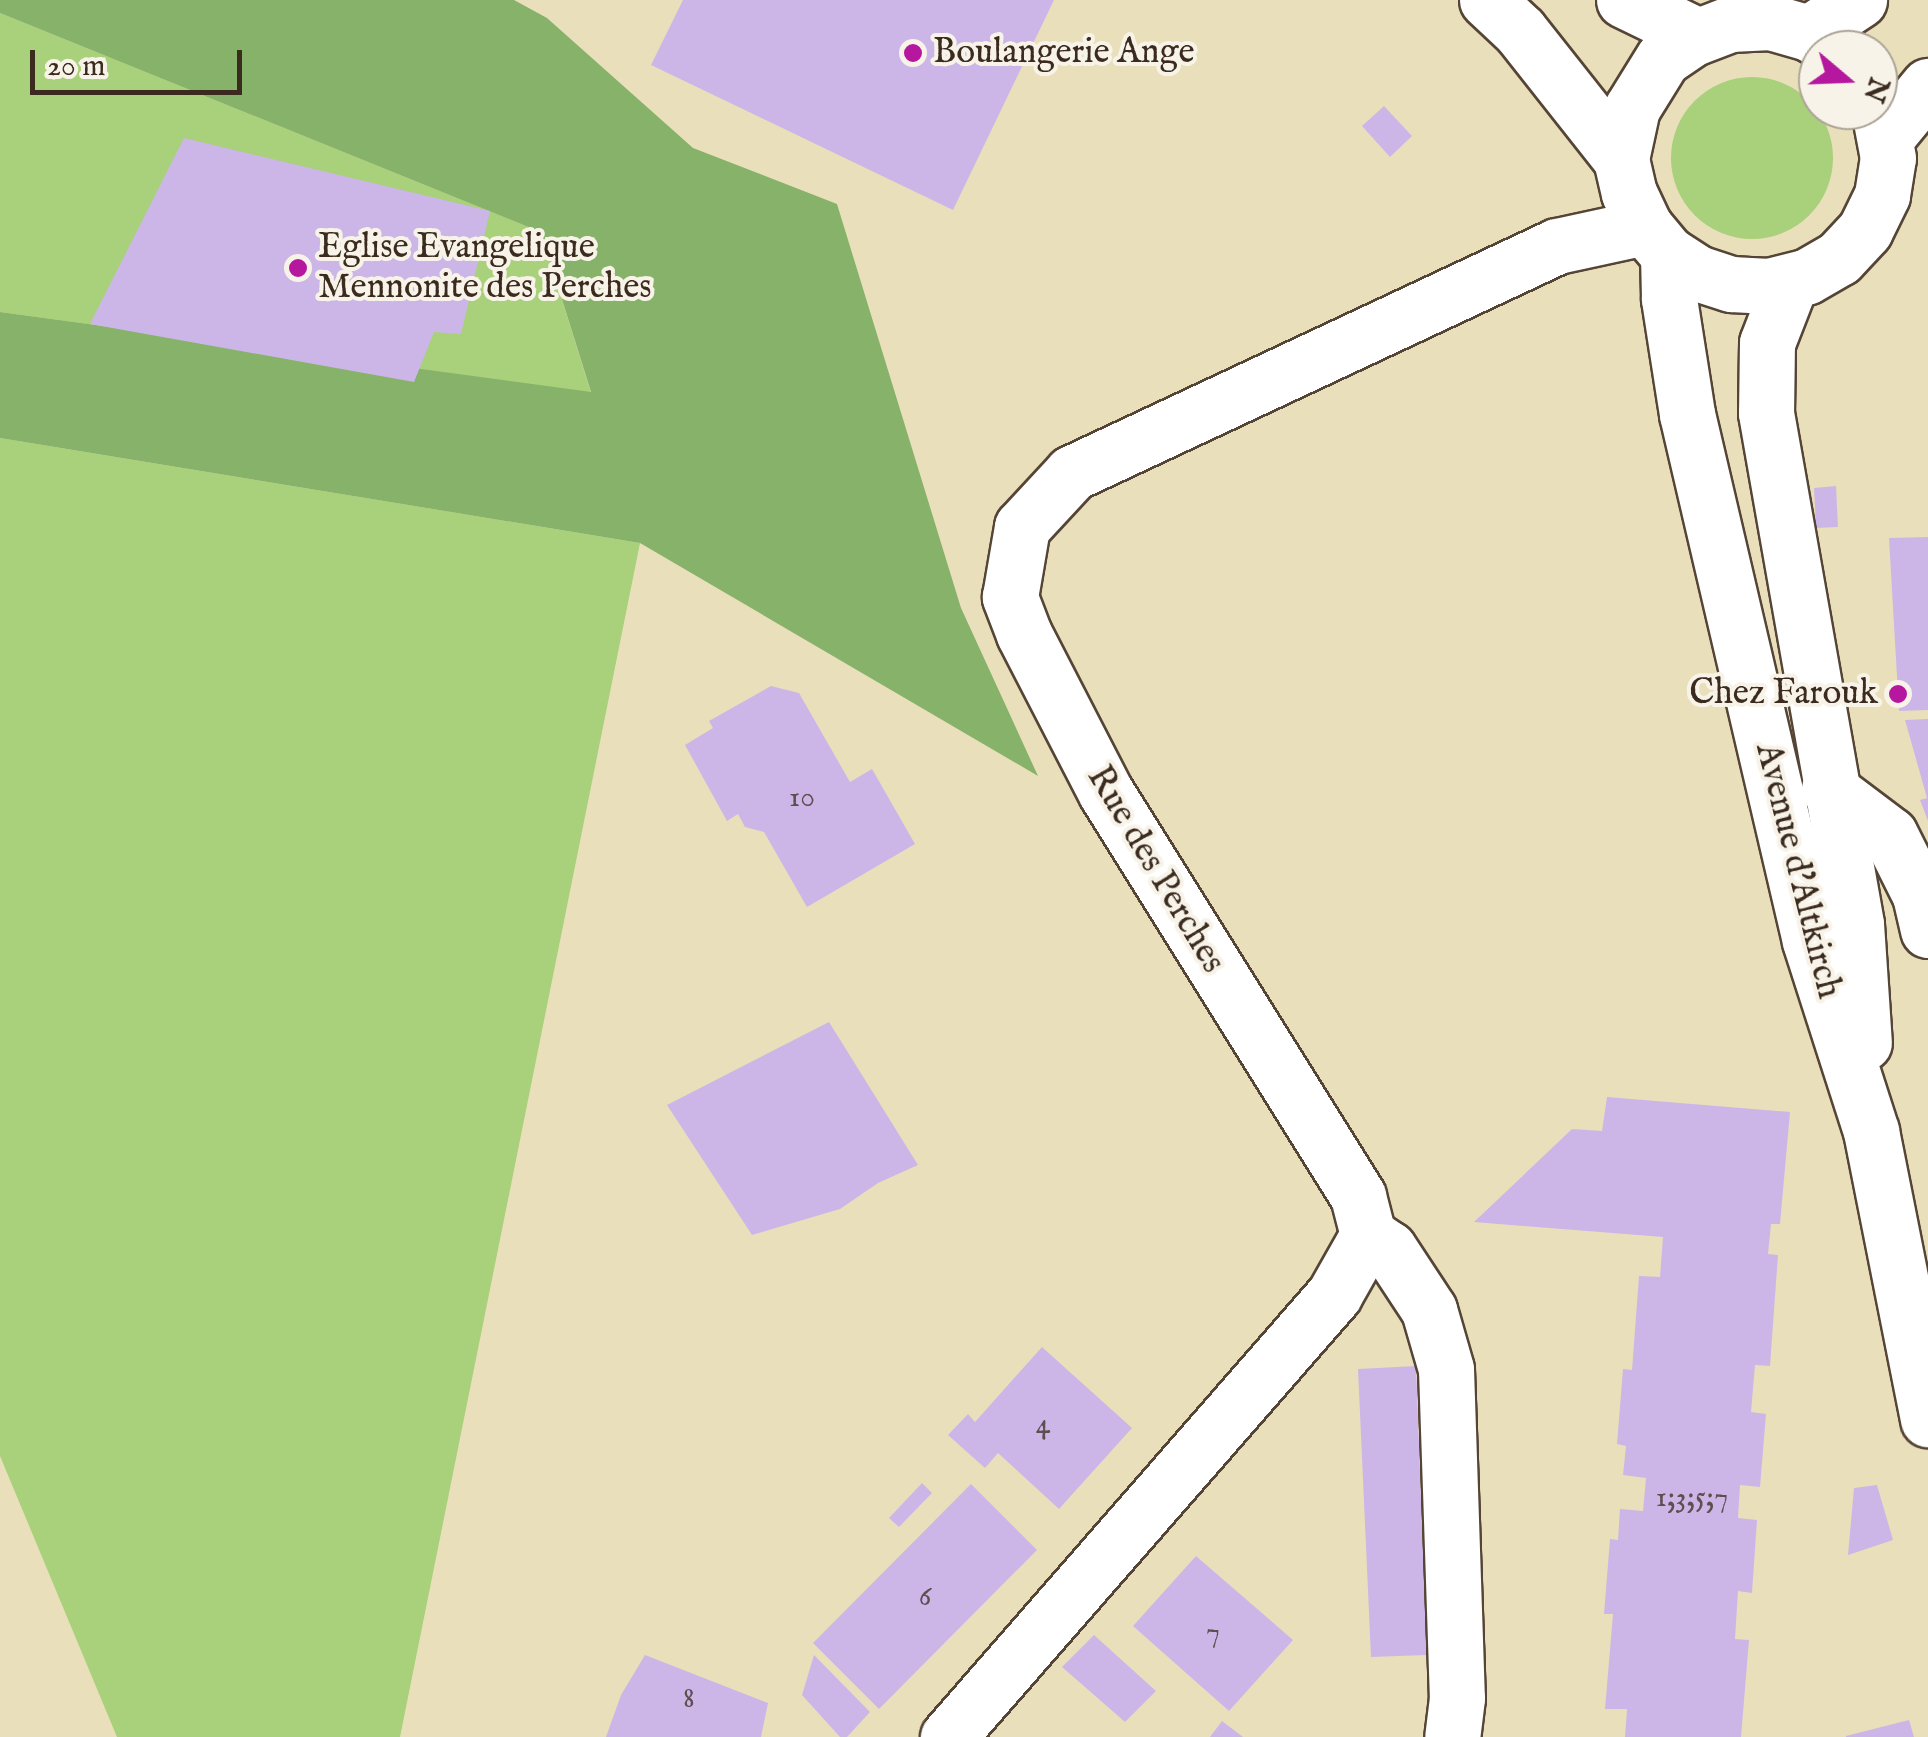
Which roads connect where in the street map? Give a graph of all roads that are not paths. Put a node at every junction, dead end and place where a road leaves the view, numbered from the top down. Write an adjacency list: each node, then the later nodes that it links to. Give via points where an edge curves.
1 (1487, 0): 10 (street, via 1520,31)
2 (1624, 0): 6 (street)
3 (1858, 0): 4 (street)
4 (1832, 30)
5 (1798, 32): 6 (street, via 1771,22 1730,24)
6 (1698, 36): 10 (street, via 1663,58 1632,108)
7 (1928, 86): 8 (street)
8 (1898, 109)
9 (1883, 130): 12 (street, via 1882,196 1865,230 1839,258)
10 (1621, 159): 11 (street, Avenue d'Altkirch, via 1629,193)
11 (1657, 240): 12 (street, via 1697,274 1731,284); 15 (street, Avenue d'Altkirch, via 1704,490 1810,941); 16 (street, Rue des Perches, via 1538,254 1072,473 1022,526 1010,597 1024,634 1106,793 1358,1196)
12 (1791, 281): 13 (street, Avenue d'Altkirch, via 1767,343 1766,412)
13 (1829, 789): 14 (street, via 1890,835 1920,895); 15 (street, Avenue d'Altkirch, via 1856,924)
14 (1928, 930)
15 (1871, 1131): 17 (street, Avenue d'Altkirch)
16 (1368, 1235): 18 (street, via 1334,1295); 19 (street, via 1388,1248 1429,1310 1446,1368 1457,1698)
17 (1928, 1419)
18 (948, 1737)
19 (1452, 1737)

